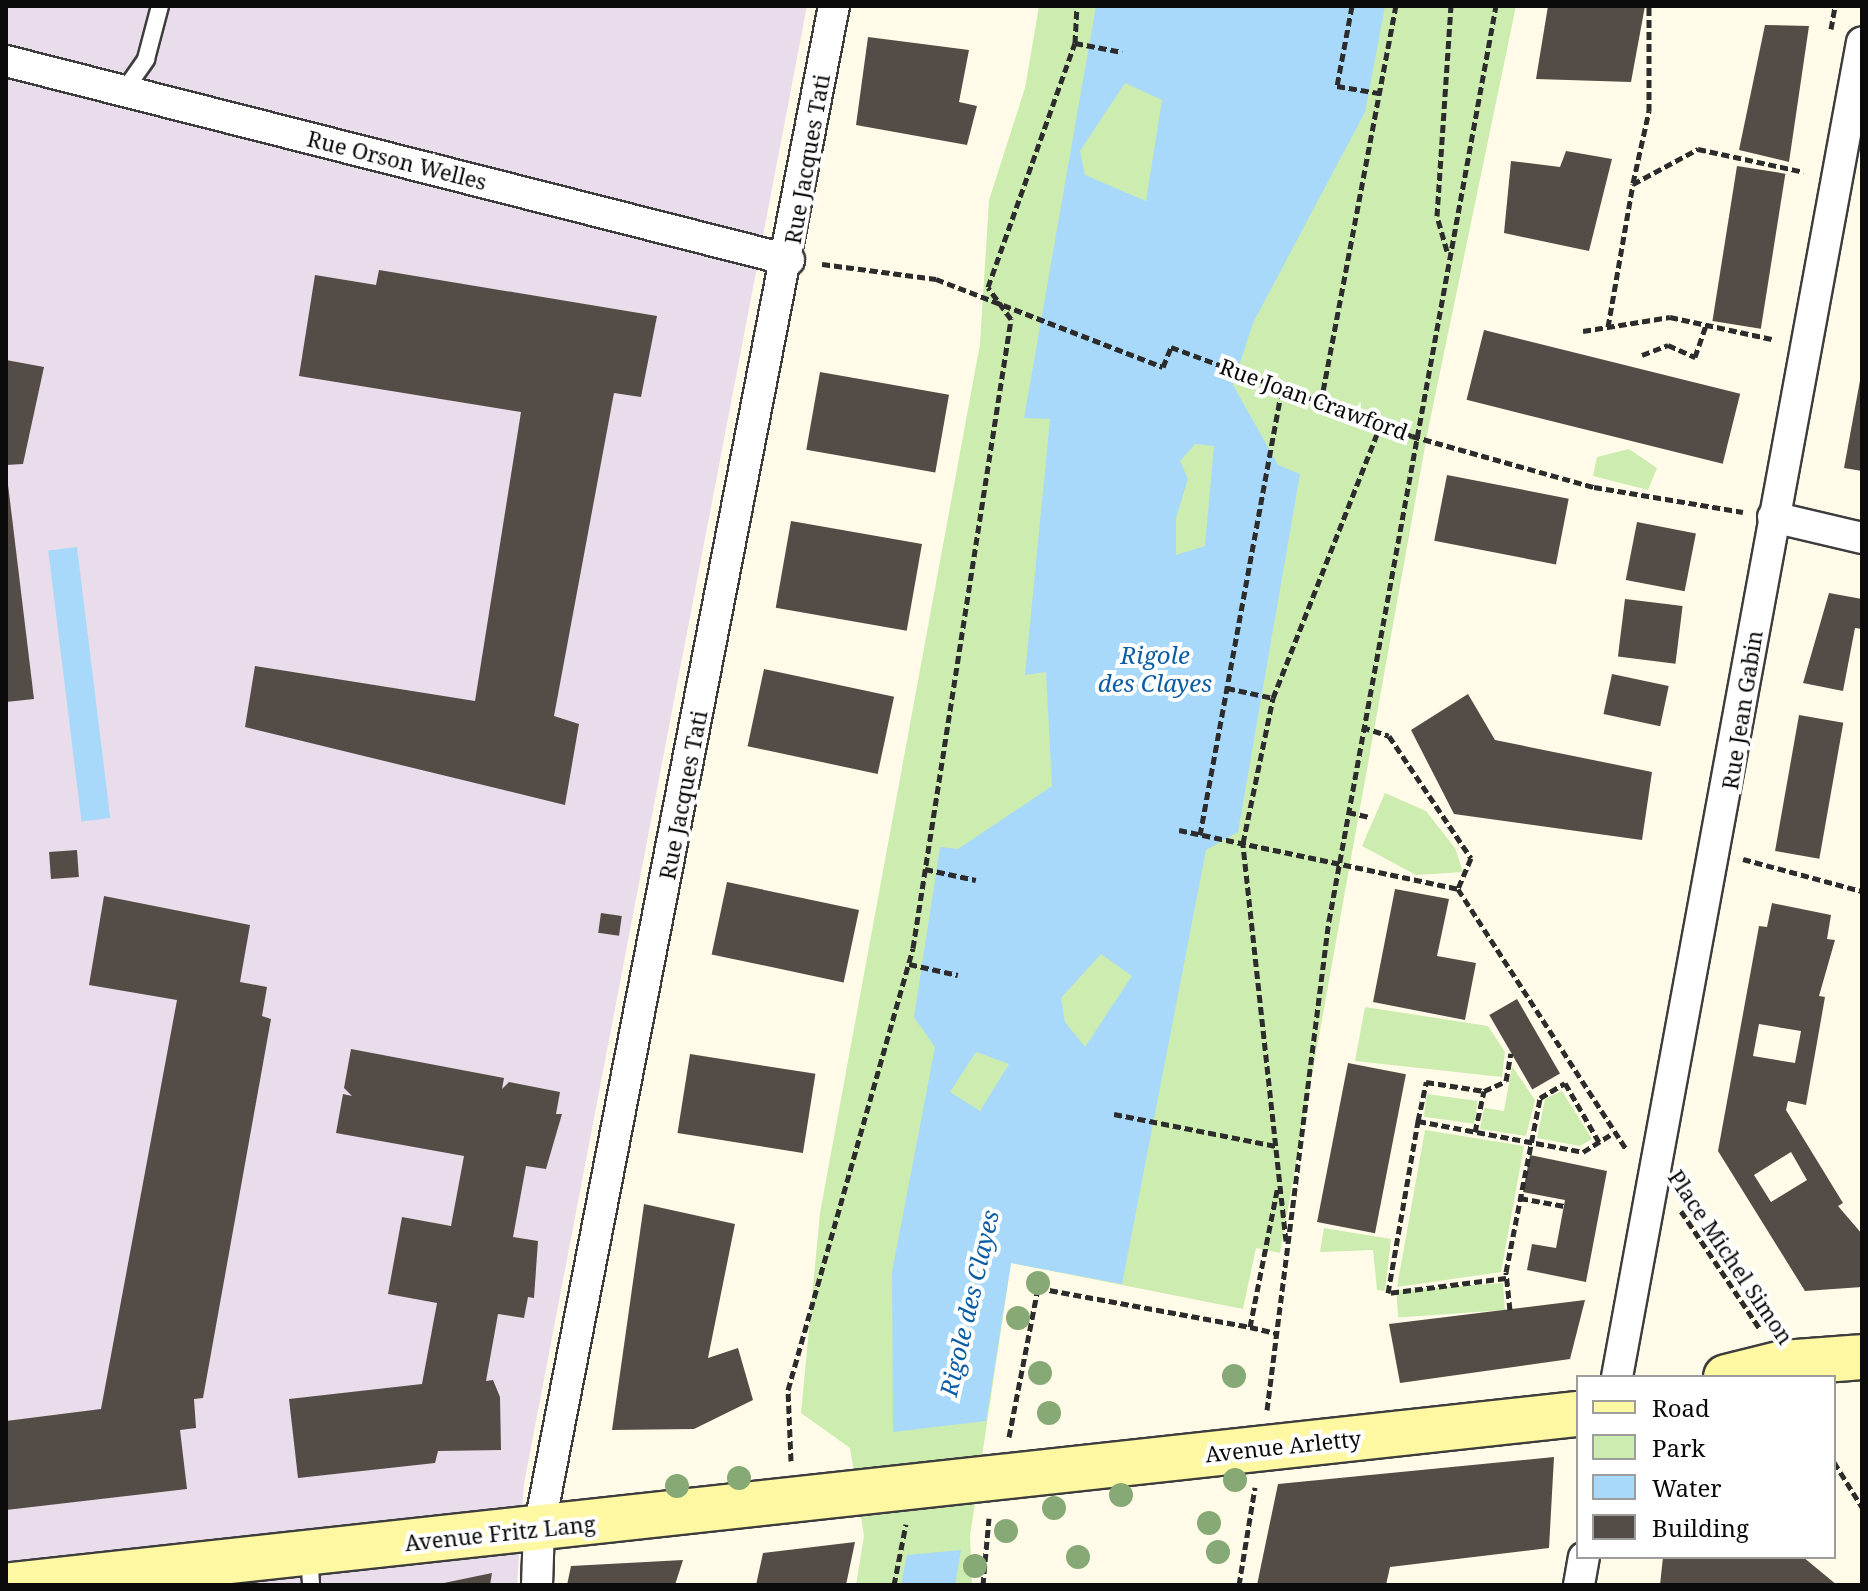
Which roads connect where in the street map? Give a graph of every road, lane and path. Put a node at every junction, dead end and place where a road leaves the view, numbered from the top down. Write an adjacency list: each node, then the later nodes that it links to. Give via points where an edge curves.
1 (160, 6): 13 (lane, via 146,59)
2 (834, 6): 18 (street, Rue Jacques Tati)
3 (1077, 6): 10 (path)
4 (1352, 6): 14 (path, via 1337,86)
5 (1396, 6): 14 (path)
6 (1451, 6): 17 (path, via 1437,216)
7 (1496, 6): 17 (path)
8 (1649, 6): 16 (path, via 1649,111)
9 (1862, 42): 29 (street, Rue Jean Gabin)
10 (1075, 43): 11 (path); 19 (path, via 988,287)
11 (1122, 52)
12 (6, 61): 13 (street, Rue Orson Welles)
13 (124, 91): 18 (street, Rue Orson Welles)
14 (1379, 93): 26 (path)
15 (1804, 172): 16 (path, via 1698,149)
16 (1633, 184): 21 (path)
17 (1448, 253): 28 (path)
18 (789, 260): 19 (path, Rue Joan Crawford, via 936,279); 77 (street, Rue Jacques Tati)
19 (1001, 304): 25 (path, Rue Joan Crawford, via 1163,367 1171,347); 41 (path, via 1011,319)
20 (1706, 325): 21 (path, via 1670,317); 23 (path); 24 (path, via 1695,357 1668,345)
21 (1608, 327): 22 (path)
22 (1583, 331)
23 (1772, 339)
24 (1642, 355)
25 (1282, 388): 26 (path, Rue Joan Crawford); 31 (path)
26 (1321, 402): 27 (path, Rue Joan Crawford)
27 (1381, 424): 28 (path, Rue Joan Crawford); 32 (path)
28 (1412, 436): 29 (path, Rue Joan Crawford, via 1594,487); 33 (path)
29 (1773, 517): 30 (street); 39 (street, Rue Jean Gabin)
30 (1862, 538)
31 (1227, 688): 32 (path); 37 (path)
32 (1273, 698): 38 (path)
33 (1362, 727): 34 (path); 43 (path, via 1389,736 1471,858)
34 (1348, 812): 35 (path); 40 (path)
35 (1369, 817)
36 (1179, 830): 37 (path)
37 (1200, 836): 38 (path)
38 (1243, 843): 40 (path); 55 (path)
39 (1719, 853): 44 (path); 56 (street, Rue Jean Gabin)
40 (1340, 861): 43 (path); 60 (path)
41 (925, 869): 42 (path); 45 (path)
42 (976, 880)
43 (1458, 889): 52 (path, Place Michel Simon)
44 (1862, 891)
45 (909, 964): 46 (path); 75 (path, via 788,1390)
46 (958, 975)
47 (1511, 1053): 48 (path, via 1506,1081)
48 (1484, 1091): 50 (path, via 1426,1082); 51 (path)
49 (1114, 1114): 55 (path)
50 (1418, 1121): 51 (path); 61 (path, via 1388,1293)
51 (1475, 1133): 54 (path)
52 (1614, 1133): 53 (path); 56 (path, Place Michel Simon)
53 (1599, 1142): 54 (path, via 1583,1152); 54 (path, via 1565,1083 1540,1098)
54 (1532, 1143): 58 (path)
55 (1276, 1146): 57 (path)
56 (1653, 1169): 66 (path, Place Michel Simon); 67 (street, Rue Jean Gabin)
57 (1280, 1180): 60 (path); 63 (path)
58 (1520, 1198): 59 (path); 61 (path)
59 (1564, 1206)
60 (1287, 1250): 64 (path)
61 (1506, 1278): 62 (path)
62 (1510, 1310)
63 (1250, 1327): 64 (path); 73 (path, via 1038,1288 1012,1428)
64 (1276, 1333): 70 (path)
65 (1862, 1357): 66 (street)
66 (1783, 1363): 68 (street)
67 (1617, 1375)
68 (1734, 1375)
69 (1576, 1414): 73 (street, Avenue Arletty)
70 (1265, 1427)
71 (1836, 1465): 76 (path)
72 (1257, 1473): 84 (path)
73 (989, 1480): 74 (street, Avenue Fritz Lang); 83 (path)
74 (913, 1488): 75 (street, Avenue Fritz Lang); 82 (path)
75 (793, 1500): 77 (street, Avenue Fritz Lang)
76 (1862, 1507)
77 (539, 1529): 79 (street, Avenue Fritz Lang); 81 (street, Rue Jacques Tati)
78 (1584, 1559): 85 (street)
79 (310, 1569): 80 (street, Avenue Fritz Lang)
80 (11, 1585)
81 (537, 1585)
82 (894, 1585)
83 (983, 1585)
84 (1239, 1585)
85 (1579, 1585)

